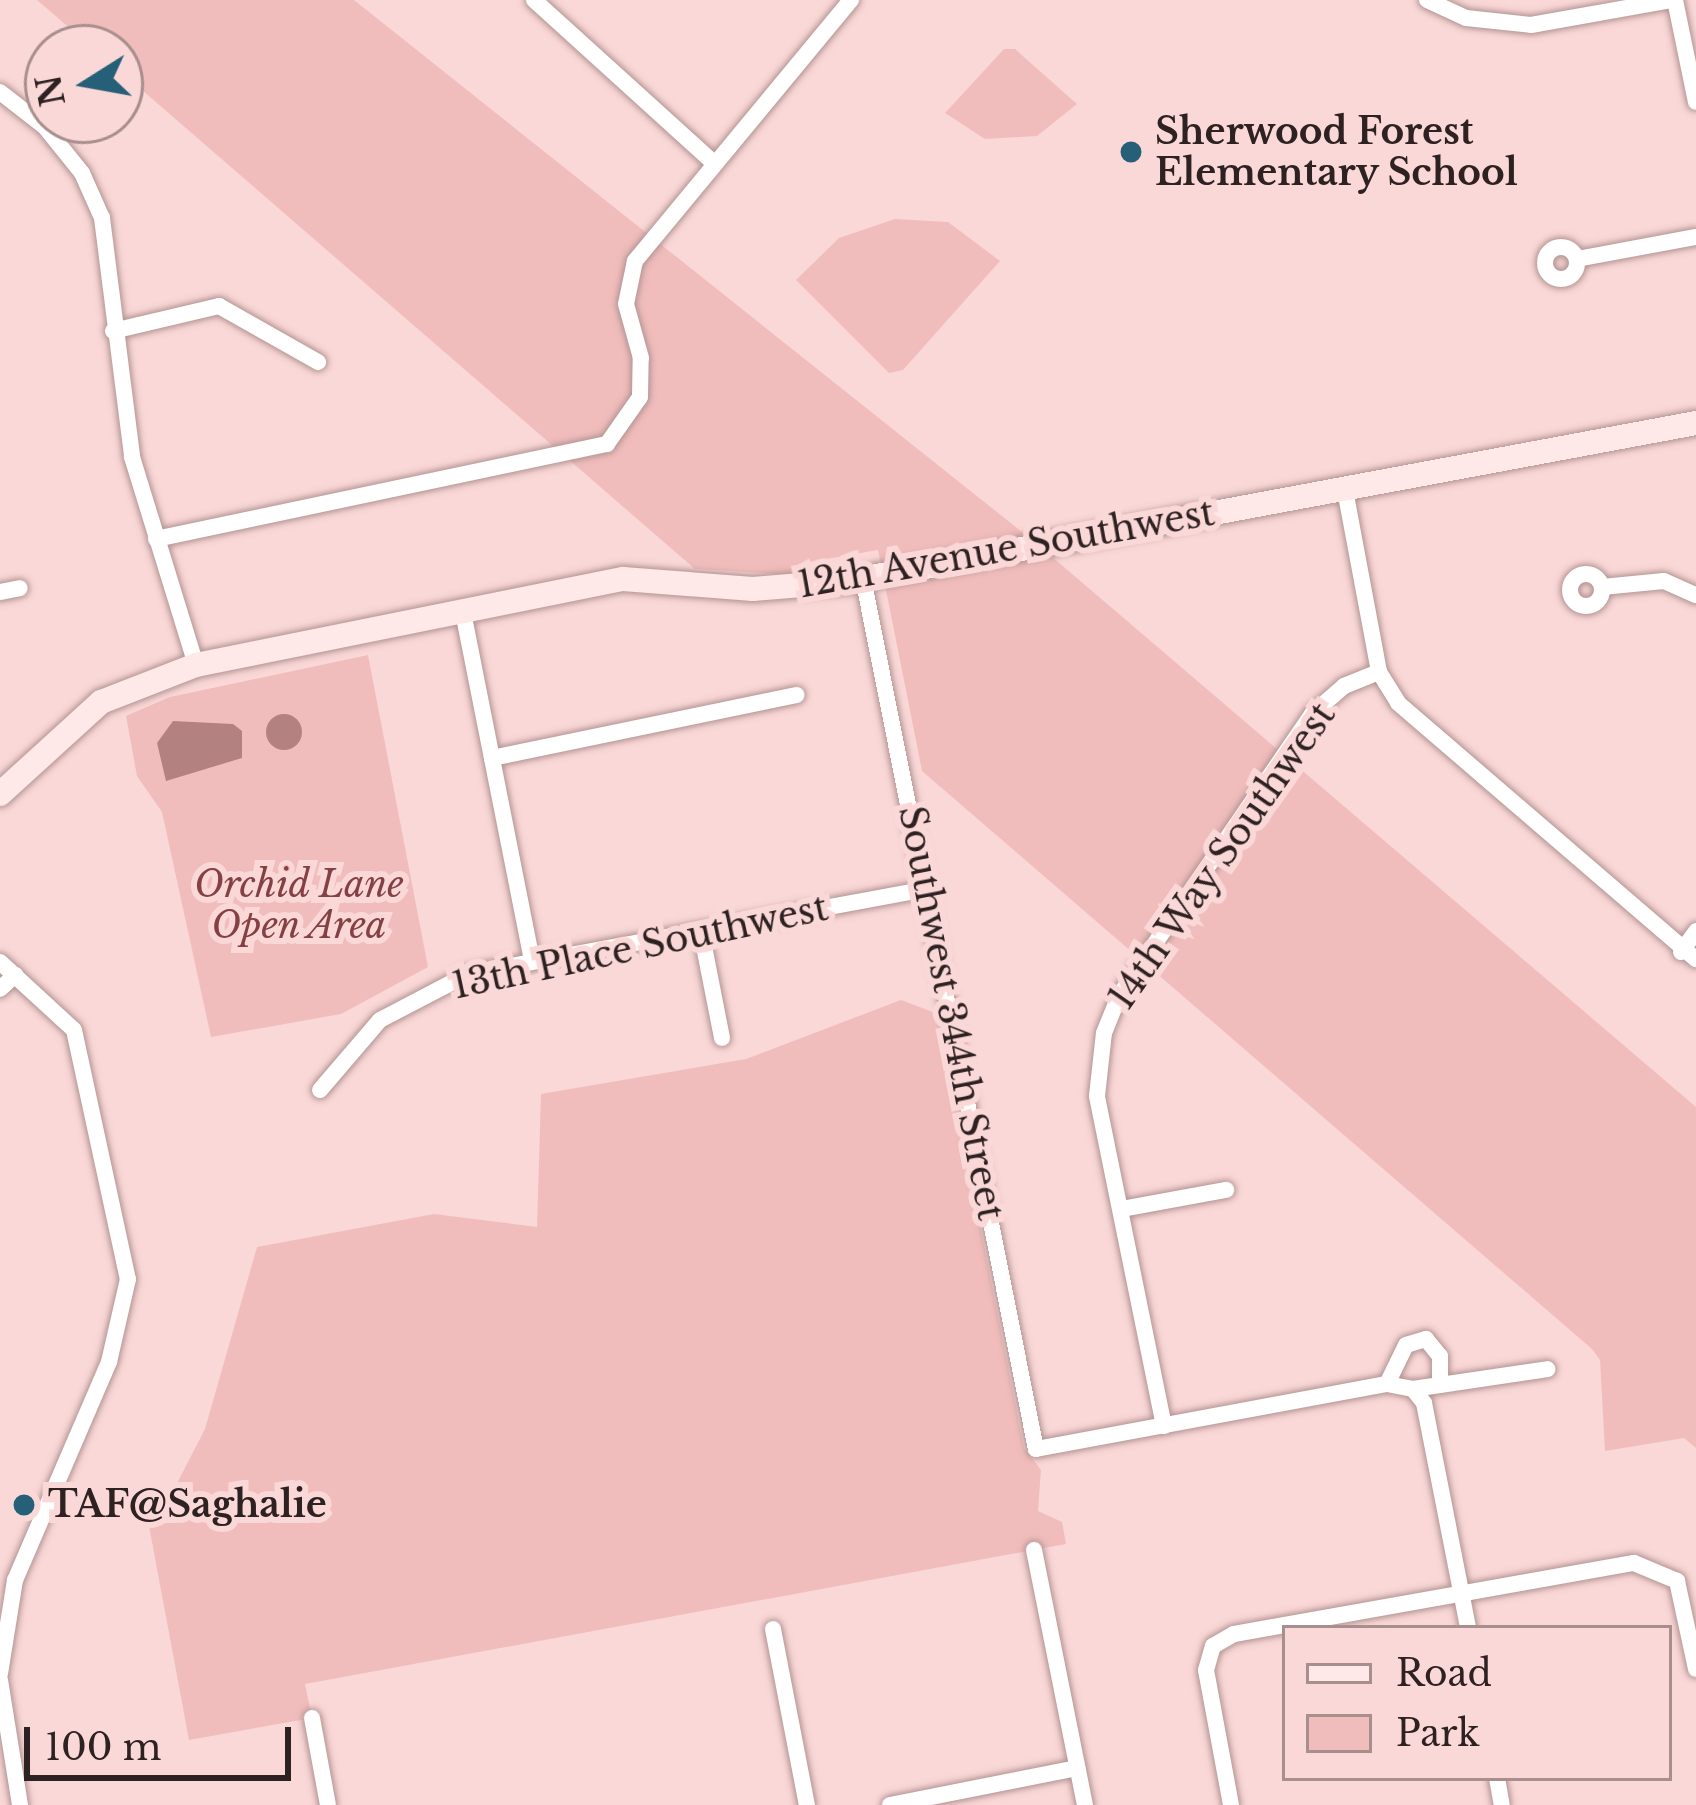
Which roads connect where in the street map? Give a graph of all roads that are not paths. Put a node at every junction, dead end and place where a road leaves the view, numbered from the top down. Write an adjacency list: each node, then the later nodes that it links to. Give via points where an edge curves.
1 (534, 0): 7 (street)
2 (851, 0): 7 (street)
3 (1427, 0): 4 (street, via 1466,19 1531,25)
4 (1673, 0): 6 (street)
5 (0, 92): 10 (street, via 44,127 82,173 102,218)
6 (1696, 102)
7 (715, 164): 14 (street, via 652,238 628,283 643,376 632,415 593,452)
8 (1696, 237): 9 (street)
9 (1577, 260)
10 (113, 332): 11 (street, via 219,306); 14 (street, via 132,458)
11 (318, 362)
12 (1696, 423): 13 (street, 12th Avenue Southwest)
13 (1345, 490): 15 (street, 12th Avenue Southwest); 22 (street)
14 (155, 539): 21 (street)
15 (863, 578): 20 (street, 12th Avenue Southwest, via 773,589 623,579); 26 (street, Southwest 344th Street)
16 (1602, 586): 19 (street, via 1664,581)
17 (20, 588): 18 (street)
18 (0, 592)
19 (1696, 595)
20 (464, 612): 21 (street, 12th Avenue Southwest); 24 (street)
21 (196, 664): 25 (street, 12th Avenue Southwest, via 101,703)
22 (1379, 672): 29 (street, via 1435,741); 37 (street, 14th Way Southwest, via 1343,686 1312,714 1111,1013 1097,1096)
23 (797, 695): 24 (street)
24 (492, 758): 30 (street)
25 (0, 794)
26 (928, 890): 28 (street, 13th Place Southwest); 42 (street, Southwest 344th Street, via 1036,1449)
27 (1696, 931): 29 (street)
28 (700, 932): 30 (street, 13th Place Southwest); 34 (street)
29 (1689, 956)
30 (532, 961): 35 (street, 13th Place Southwest, via 468,974 412,1000 357,1041)
31 (0, 962): 32 (street)
32 (15, 975): 33 (street); 48 (street, via 56,1007 87,1064 128,1279 109,1362 15,1580)
33 (0, 989)
34 (722, 1038)
35 (320, 1090)
36 (1226, 1190): 37 (street)
37 (1122, 1209): 42 (street, 14th Way Southwest)
38 (1549, 1369): 40 (street)
39 (1387, 1384): 40 (street, via 1406,1345 1426,1339 1440,1356); 41 (street); 42 (street)
40 (1440, 1385): 41 (street)
41 (1413, 1389): 44 (street, via 1424,1403)
42 (1164, 1426)
43 (1034, 1550): 50 (street)
44 (1460, 1590): 45 (street); 47 (street, via 1617,1563 1657,1569 1677,1581); 56 (street, via 1269,1625 1213,1646 1207,1681)
45 (1467, 1625)
46 (773, 1629): 53 (street)
47 (1696, 1669)
48 (0, 1677): 51 (street)
49 (312, 1718): 52 (street)
50 (1078, 1768): 54 (street); 55 (street)
51 (20, 1805)
52 (328, 1805)
53 (806, 1805)
54 (890, 1805)
55 (1085, 1805)
56 (1231, 1805)

